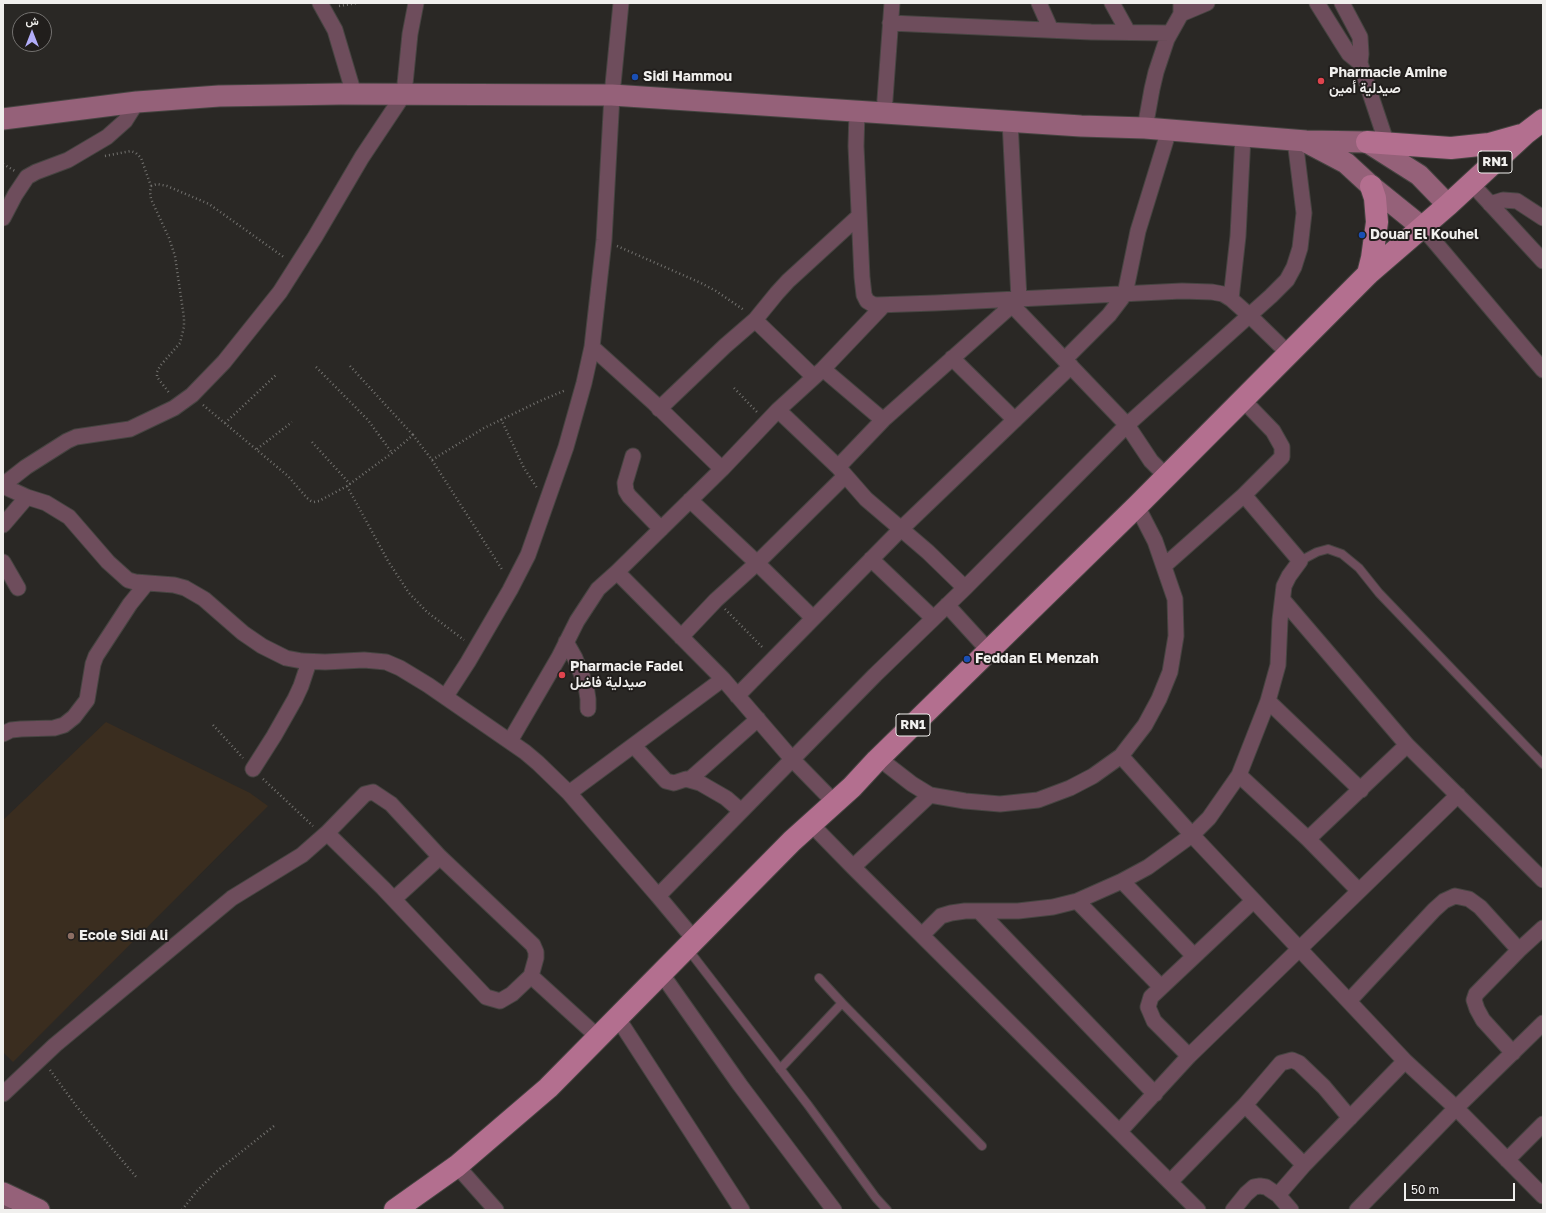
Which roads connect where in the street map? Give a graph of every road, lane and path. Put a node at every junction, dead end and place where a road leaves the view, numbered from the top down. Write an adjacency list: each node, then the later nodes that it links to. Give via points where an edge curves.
1 (358, 3): 10 (path)
2 (416, 3): 18 (street)
3 (621, 3): 19 (street)
4 (892, 3): 12 (street)
5 (1039, 3): 13 (street)
6 (1112, 3): 14 (street)
7 (1207, 3): 11 (street)
8 (1317, 3): 16 (street, via 1349,54)
9 (1342, 3): 16 (street, via 1360,37)
10 (323, 6): 17 (street, via 334,30)
11 (1181, 9): 15 (street)
12 (890, 23): 13 (street); 22 (street)
13 (1051, 30): 14 (street)
14 (1128, 32): 15 (street)
15 (1170, 33): 26 (street, via 1152,89)
16 (1360, 63): 31 (street)
17 (354, 94): 18 (main road); 20 (main road, via 219,96)
18 (404, 94): 19 (main road); 44 (street, via 362,157)
19 (612, 95): 21 (main road); 42 (street)
20 (138, 102): 23 (main road); 39 (street, via 125,121 107,137 68,160 27,177)
21 (857, 112): 22 (main road); 38 (street)
22 (884, 114): 25 (main road)
23 (3, 119)
24 (1543, 120): 28 (main road, RN1)
25 (1010, 121): 26 (main road); 48 (street)
26 (1145, 128): 27 (main road)
27 (1169, 130): 29 (main road); 46 (street, via 1138,231)
28 (1526, 134): 31 (main road, via 1469,147); 33 (main road, RN1)
29 (1243, 136): 30 (main road); 47 (street, via 1238,236)
30 (1300, 141): 31 (main road); 35 (main road, via 1346,163); 50 (street, via 1304,214 1300,248 1287,280)
31 (1377, 143): 37 (main road, via 1419,175)
32 (101, 157): 34 (path, via 131,151 136,153 141,158)
33 (1471, 183): 36 (street); 37 (main road, RN1)
34 (151, 186): 44 (path, via 166,186 209,204); 65 (path, via 150,199 175,256 184,318 180,343 160,366 157,377)
35 (1371, 186): 41 (main road); 45 (main road, via 1377,222)
36 (1490, 204): 40 (street, via 1504,200 1517,201); 43 (street)
37 (1448, 205): 41 (main road, RN1)
38 (859, 216): 49 (street, via 864,295 872,304); 51 (street, via 777,292)
39 (3, 218)
40 (1543, 218)
41 (1423, 228): 45 (main road, RN1); 58 (street)
42 (604, 240): 51 (path, via 716,290); 52 (street)
43 (1543, 261)
44 (296, 267): 63 (street, via 244,339)
45 (1368, 274): 53 (main road, RN1)
46 (1125, 294): 47 (street, via 1182,290 1218,293); 48 (street); 55 (street)
47 (1231, 299): 50 (street)
48 (1016, 302): 49 (street); 54 (street); 55 (street)
49 (884, 305): 59 (street)
50 (1249, 315): 53 (street); 74 (street)
51 (755, 320): 59 (street); 66 (street)
52 (592, 347): 61 (street); 66 (street)
53 (1289, 354): 64 (main road, RN1)
54 (952, 358): 69 (street); 70 (street)
55 (1068, 363): 70 (street); 74 (street)
56 (350, 366): 75 (path)
57 (316, 367): 78 (path, via 368,420)
58 (1543, 370)
59 (819, 373): 67 (street); 69 (street)
60 (277, 374): 73 (path)
61 (584, 383): 68 (path); 89 (street)
62 (734, 388): 72 (path)
63 (192, 395): 65 (street); 73 (path)
64 (1243, 400): 83 (main road, RN1); 86 (street, via 1273,431 1282,447 1282,457)
65 (179, 405): 84 (street, via 130,429 76,437 67,441)
66 (659, 409): 81 (street)
67 (778, 410): 72 (street); 82 (street)
68 (501, 419): 80 (path); 89 (path, via 524,468)
69 (882, 420): 82 (street)
70 (1015, 420): 93 (street)
71 (292, 422): 77 (path)
72 (767, 422): 81 (street)
73 (225, 423): 77 (path)
74 (1127, 425): 83 (street, via 1151,461); 103 (street)
75 (413, 436): 78 (path); 80 (path)
76 (312, 442): 85 (path)
77 (256, 449): 85 (path, via 288,476 311,501 319,501)
78 (392, 453): 85 (path)
79 (633, 456): 92 (street, via 625,483 626,491)
80 (432, 460): 101 (path)
81 (722, 469): 88 (street)
82 (842, 472): 93 (street, via 866,500); 97 (street)
83 (1166, 476): 90 (main road, RN1)
84 (3, 485): 87 (street)
85 (348, 485): 111 (path, via 380,548 409,593 441,623)
86 (1244, 495): 95 (street); 98 (street)
87 (27, 497): 91 (street); 100 (street, via 46,503 69,518 123,576 135,582)
88 (690, 500): 92 (street); 97 (street)
89 (547, 502): 101 (street, via 528,555)
90 (1137, 506): 98 (street, via 1155,541); 112 (main road, RN1)
91 (3, 525)
92 (661, 529): 99 (street)
93 (901, 529): 94 (street); 103 (street)
94 (871, 559): 107 (street); 108 (street)
95 (1300, 561): 105 (street, via 1284,586); 129 (lane, via 1328,549 1342,554 1359,568)
96 (3, 562): 102 (street)
97 (757, 563): 104 (street); 107 (street)
98 (1164, 566): 126 (street, via 1175,599 1176,636 1170,672 1145,725)
99 (617, 572): 109 (street); 110 (street, via 598,589)
100 (147, 583): 114 (street, via 185,588 262,646 286,658); 122 (street, via 96,656 88,700 74,716 64,725 54,728 11,730)
101 (512, 585): 111 (street)
102 (18, 588)
103 (965, 588): 106 (street)
104 (716, 600): 109 (street); 113 (path)
105 (1283, 600): 118 (street, via 1278,665); 124 (street)
106 (947, 605): 108 (street); 112 (street)
107 (813, 618): 113 (street)
108 (933, 618): 127 (street)
109 (681, 637): 115 (street)
110 (566, 642): 119 (street, via 586,686); 123 (street)
111 (477, 646): 116 (street)
112 (989, 651): 128 (main road, RN1)
113 (773, 659): 117 (street)
114 (309, 662): 116 (street, via 386,662); 130 (street, via 295,699)
115 (723, 680): 117 (street); 125 (street)
116 (446, 696): 123 (street)
117 (737, 696): 120 (street)
118 (1268, 701): 131 (street); 133 (street)
119 (588, 709)
120 (758, 720): 127 (street); 132 (street)
121 (213, 725): 130 (path)
122 (3, 734)
123 (510, 742): 134 (street, via 538,763)
124 (1407, 745): 133 (street); 136 (street)
125 (634, 746): 132 (street, via 666,781 674,783); 134 (street)
126 (1121, 756): 135 (street, via 1093,776 1038,800 1000,804); 141 (street)
127 (792, 759): 137 (street); 138 (street)
128 (877, 760): 135 (street, via 881,760); 137 (main road, RN1)
129 (1543, 764)
130 (253, 769): 140 (path)
131 (1239, 775): 141 (street, via 1209,818); 142 (street)
132 (689, 780): 138 (street, via 700,783)
133 (1361, 790): 142 (street)
134 (569, 793): 148 (street)
135 (930, 795): 144 (street)
136 (1458, 795): 145 (street); 147 (street)
137 (835, 803): 139 (main road, RN1)
138 (741, 811): 148 (street)
139 (811, 824): 144 (street); 155 (main road, RN1)
140 (326, 834): 143 (street, via 362,796 373,792 391,804); 149 (street); 170 (street, via 302,855 232,898)
141 (1192, 835): 146 (street, via 1148,867); 150 (street)
142 (1308, 839): 147 (street)
143 (440, 857): 149 (street); 160 (street, via 533,945 536,958)
144 (853, 867): 154 (street)
145 (1543, 880)
146 (1122, 881): 151 (street); 158 (street)
147 (1359, 891): 156 (street)
148 (658, 896): 155 (street)
149 (394, 899): 160 (street, via 486,997 500,1000 512,994)
150 (1253, 900): 156 (street); 158 (street)
151 (1077, 901): 152 (street, via 1053,907); 162 (street)
152 (979, 911): 154 (street, via 941,916); 174 (street)
153 (1543, 928): 157 (street)
154 (922, 935): 180 (street)
155 (691, 943): 159 (main road, RN1); 172 (lane)
156 (1299, 949): 163 (street); 169 (street)
157 (1519, 950): 163 (street, via 1480,907 1469,899 1455,896 1434,910); 168 (street, via 1476,994 1474,1000 1483,1020)
158 (1194, 956): 162 (street)
159 (661, 973): 165 (main road, RN1); 195 (street)
160 (531, 976): 167 (street)
161 (819, 978): 164 (lane)
162 (1161, 987): 169 (street, via 1151,997 1148,1007 1150,1014)
163 (1349, 1001): 171 (street)
164 (842, 1002): 172 (lane); 181 (lane)
165 (617, 1017): 167 (main road, RN1); 194 (street)
166 (1543, 1023): 168 (street)
167 (598, 1037): 184 (main road, RN1, via 548,1088)
168 (1513, 1053): 176 (street)
169 (1190, 1056): 174 (street)
170 (41, 1058): 173 (street); 185 (path, via 77,1107)
171 (1405, 1061): 176 (street); 177 (street)
172 (780, 1069): 196 (lane)
173 (3, 1094)
174 (1155, 1094): 180 (street)
175 (1245, 1105): 177 (street, via 1281,1063 1292,1060 1299,1063 1324,1087); 183 (street); 186 (street)
176 (1456, 1108): 182 (street); 200 (street)
177 (1350, 1118): 183 (street)
178 (1543, 1124): 182 (street)
179 (274, 1126): 191 (path, via 216,1172)
180 (1120, 1131): 186 (street)
181 (982, 1146)
182 (1507, 1160): 188 (street)
183 (1304, 1165): 187 (street)
184 (457, 1166): 192 (main road, RN1); 193 (street)
185 (138, 1178)
186 (1170, 1182): 197 (street)
187 (1278, 1195): 198 (street, via 1266,1187 1254,1187); 199 (street)
188 (1543, 1196)
189 (3, 1199): 190 (main road)
190 (39, 1210)
191 (182, 1210)
192 (395, 1210)
193 (496, 1210)
194 (742, 1210)
195 (834, 1210)
196 (887, 1210)
197 (1198, 1210)
198 (1233, 1210)
199 (1291, 1210)
200 (1357, 1210)

